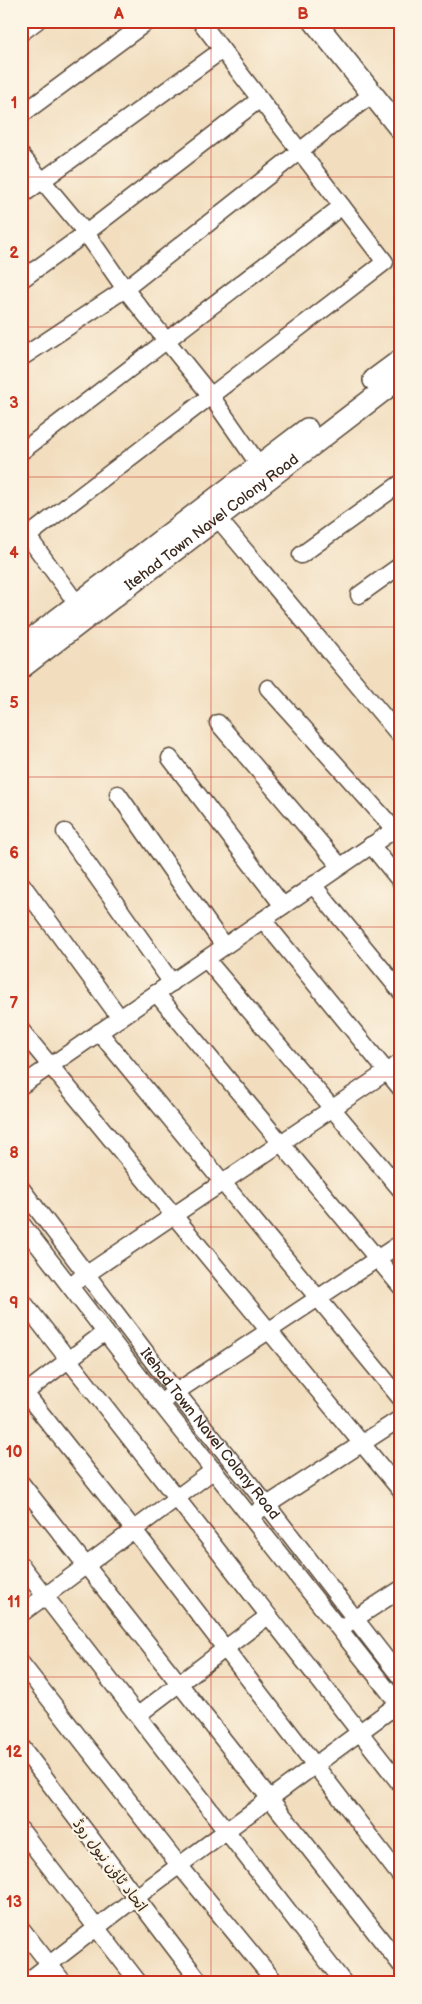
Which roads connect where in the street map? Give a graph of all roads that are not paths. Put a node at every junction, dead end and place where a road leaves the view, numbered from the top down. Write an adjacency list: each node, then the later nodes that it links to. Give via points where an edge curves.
1 (37, 21): 5 (street)
2 (148, 21): 9 (street)
3 (200, 21): 6 (street)
4 (314, 21): 7 (main road)
5 (21, 33)
6 (222, 50): 8 (street); 13 (street)
7 (372, 94): 10 (main road); 11 (street)
8 (260, 99): 11 (street); 16 (street)
9 (21, 115)
10 (401, 130)
11 (299, 151): 15 (street); 18 (street)
12 (21, 156): 13 (street)
13 (44, 181): 14 (street); 16 (street)
14 (21, 196)
15 (342, 206): 19 (street); 23 (street, via 385,262)
16 (86, 233): 17 (street); 18 (street)
17 (21, 280)
18 (126, 289): 19 (street); 20 (street)
19 (168, 342): 23 (street); 24 (street)
20 (21, 358)
21 (401, 360): 25 (main road, Itehad Town Navel Colony Road)
22 (401, 377): 27 (main road, Itehad Town Navel Colony Road)
23 (211, 396): 25 (street); 28 (street)
24 (21, 452)
25 (260, 465): 27 (main road, Itehad Town Navel Colony Road)
26 (401, 483): 29 (street)
27 (212, 511): 32 (main road, Itehad Town Navel Colony Road); 37 (street)
28 (25, 531): 32 (street)
29 (301, 555)
30 (401, 565): 31 (street)
31 (359, 595)
32 (82, 611): 33 (main road, Itehad Town Navel Colony Road); 34 (main road, Itehad Town Navel Colony Road)
33 (21, 647)
34 (21, 668)
35 (268, 688): 40 (street)
36 (218, 723): 43 (street)
37 (401, 736)
38 (170, 758): 47 (street)
39 (118, 794): 49 (street)
40 (397, 827): 42 (street)
41 (65, 832): 51 (street)
42 (370, 846): 43 (street); 44 (street)
43 (340, 866): 46 (street)
44 (401, 882)
45 (21, 883): 54 (street)
46 (313, 885): 47 (street); 52 (street)
47 (283, 906): 48 (street)
48 (263, 920): 49 (street); 59 (street)
49 (224, 946): 50 (street)
50 (206, 959): 51 (street); 62 (street)
51 (172, 982): 53 (street)
52 (401, 992)
53 (156, 993): 54 (street); 63 (street)
54 (120, 1018): 56 (street)
55 (21, 1030): 58 (street)
56 (99, 1032): 58 (street); 64 (street)
57 (401, 1062): 59 (street)
58 (51, 1066): 60 (street); 67 (street)
59 (386, 1072): 61 (street); 62 (street)
60 (21, 1086)
61 (401, 1090)
62 (332, 1108): 63 (street); 66 (street)
63 (281, 1143): 64 (street); 70 (street)
64 (222, 1182): 67 (street); 75 (street)
65 (21, 1188): 71 (street, Itehad Town Navel Colony Road)
66 (401, 1190)
67 (174, 1215): 71 (street); 76 (street)
68 (21, 1223): 72 (street, Itehad Town Navel Colony Road)
69 (401, 1243): 70 (street)
70 (377, 1259): 73 (street); 75 (street)
71 (87, 1274): 72 (street); 80 (street, Itehad Town Navel Colony Road)
72 (70, 1285): 77 (street, Itehad Town Navel Colony Road)
73 (401, 1287)
74 (21, 1298): 78 (street)
75 (318, 1298): 76 (street); 81 (street)
76 (269, 1330): 80 (street); 84 (street)
77 (105, 1332): 78 (street); 82 (street, Itehad Town Navel Colony Road)
78 (69, 1360): 79 (street); 88 (street)
79 (23, 1392): 91 (street)
80 (176, 1392): 82 (street); 89 (street, Itehad Town Navel Colony Road)
81 (401, 1399)
82 (160, 1403): 85 (street, Itehad Town Navel Colony Road)
83 (401, 1418): 84 (street)
84 (362, 1444): 87 (street); 89 (street)
85 (214, 1470): 88 (street); 90 (street, Itehad Town Navel Colony Road)
86 (21, 1483): 93 (street)
87 (401, 1491)
88 (176, 1499): 91 (street); 97 (street)
89 (268, 1505): 90 (street); 98 (street, Itehad Town Navel Colony Road)
90 (250, 1516): 99 (street, Itehad Town Navel Colony Road)
91 (134, 1530): 93 (street); 100 (street)
92 (21, 1565): 95 (street)
93 (88, 1565): 95 (street); 103 (street)
94 (401, 1589): 98 (street)
95 (46, 1596): 96 (street); 105 (street)
96 (21, 1614)
97 (268, 1616): 100 (street); 106 (street)
98 (356, 1618): 99 (street); 102 (street, Itehad Town Navel Colony Road)
99 (339, 1629): 104 (street, Itehad Town Navel Colony Road)
100 (226, 1649): 103 (street); 108 (street)
101 (21, 1663): 113 (street)
102 (401, 1678)
103 (179, 1682): 105 (street); 110 (street)
104 (400, 1706): 106 (street)
105 (138, 1715): 112 (street)
106 (359, 1733): 108 (street); 109 (street)
107 (21, 1746): 115 (street, اتحاد ٹاؤن نیول روڈ)
108 (315, 1765): 110 (street); 114 (street)
109 (401, 1785)
110 (270, 1798): 112 (street); 119 (street)
111 (21, 1830): 116 (street)
112 (227, 1830): 113 (street); 125 (street)
113 (179, 1865): 115 (street); 124 (street)
114 (401, 1877)
115 (135, 1898): 116 (street); 123 (street, اتحاد ٹاؤن نیول روڈ)
116 (97, 1927): 118 (street); 122 (street)
117 (21, 1928): 118 (street)
118 (49, 1964): 120 (street); 121 (street)
119 (401, 1965)
120 (25, 1983)
121 (64, 1983)
122 (139, 1983)
123 (201, 1983)
124 (276, 1983)
125 (344, 1983)

